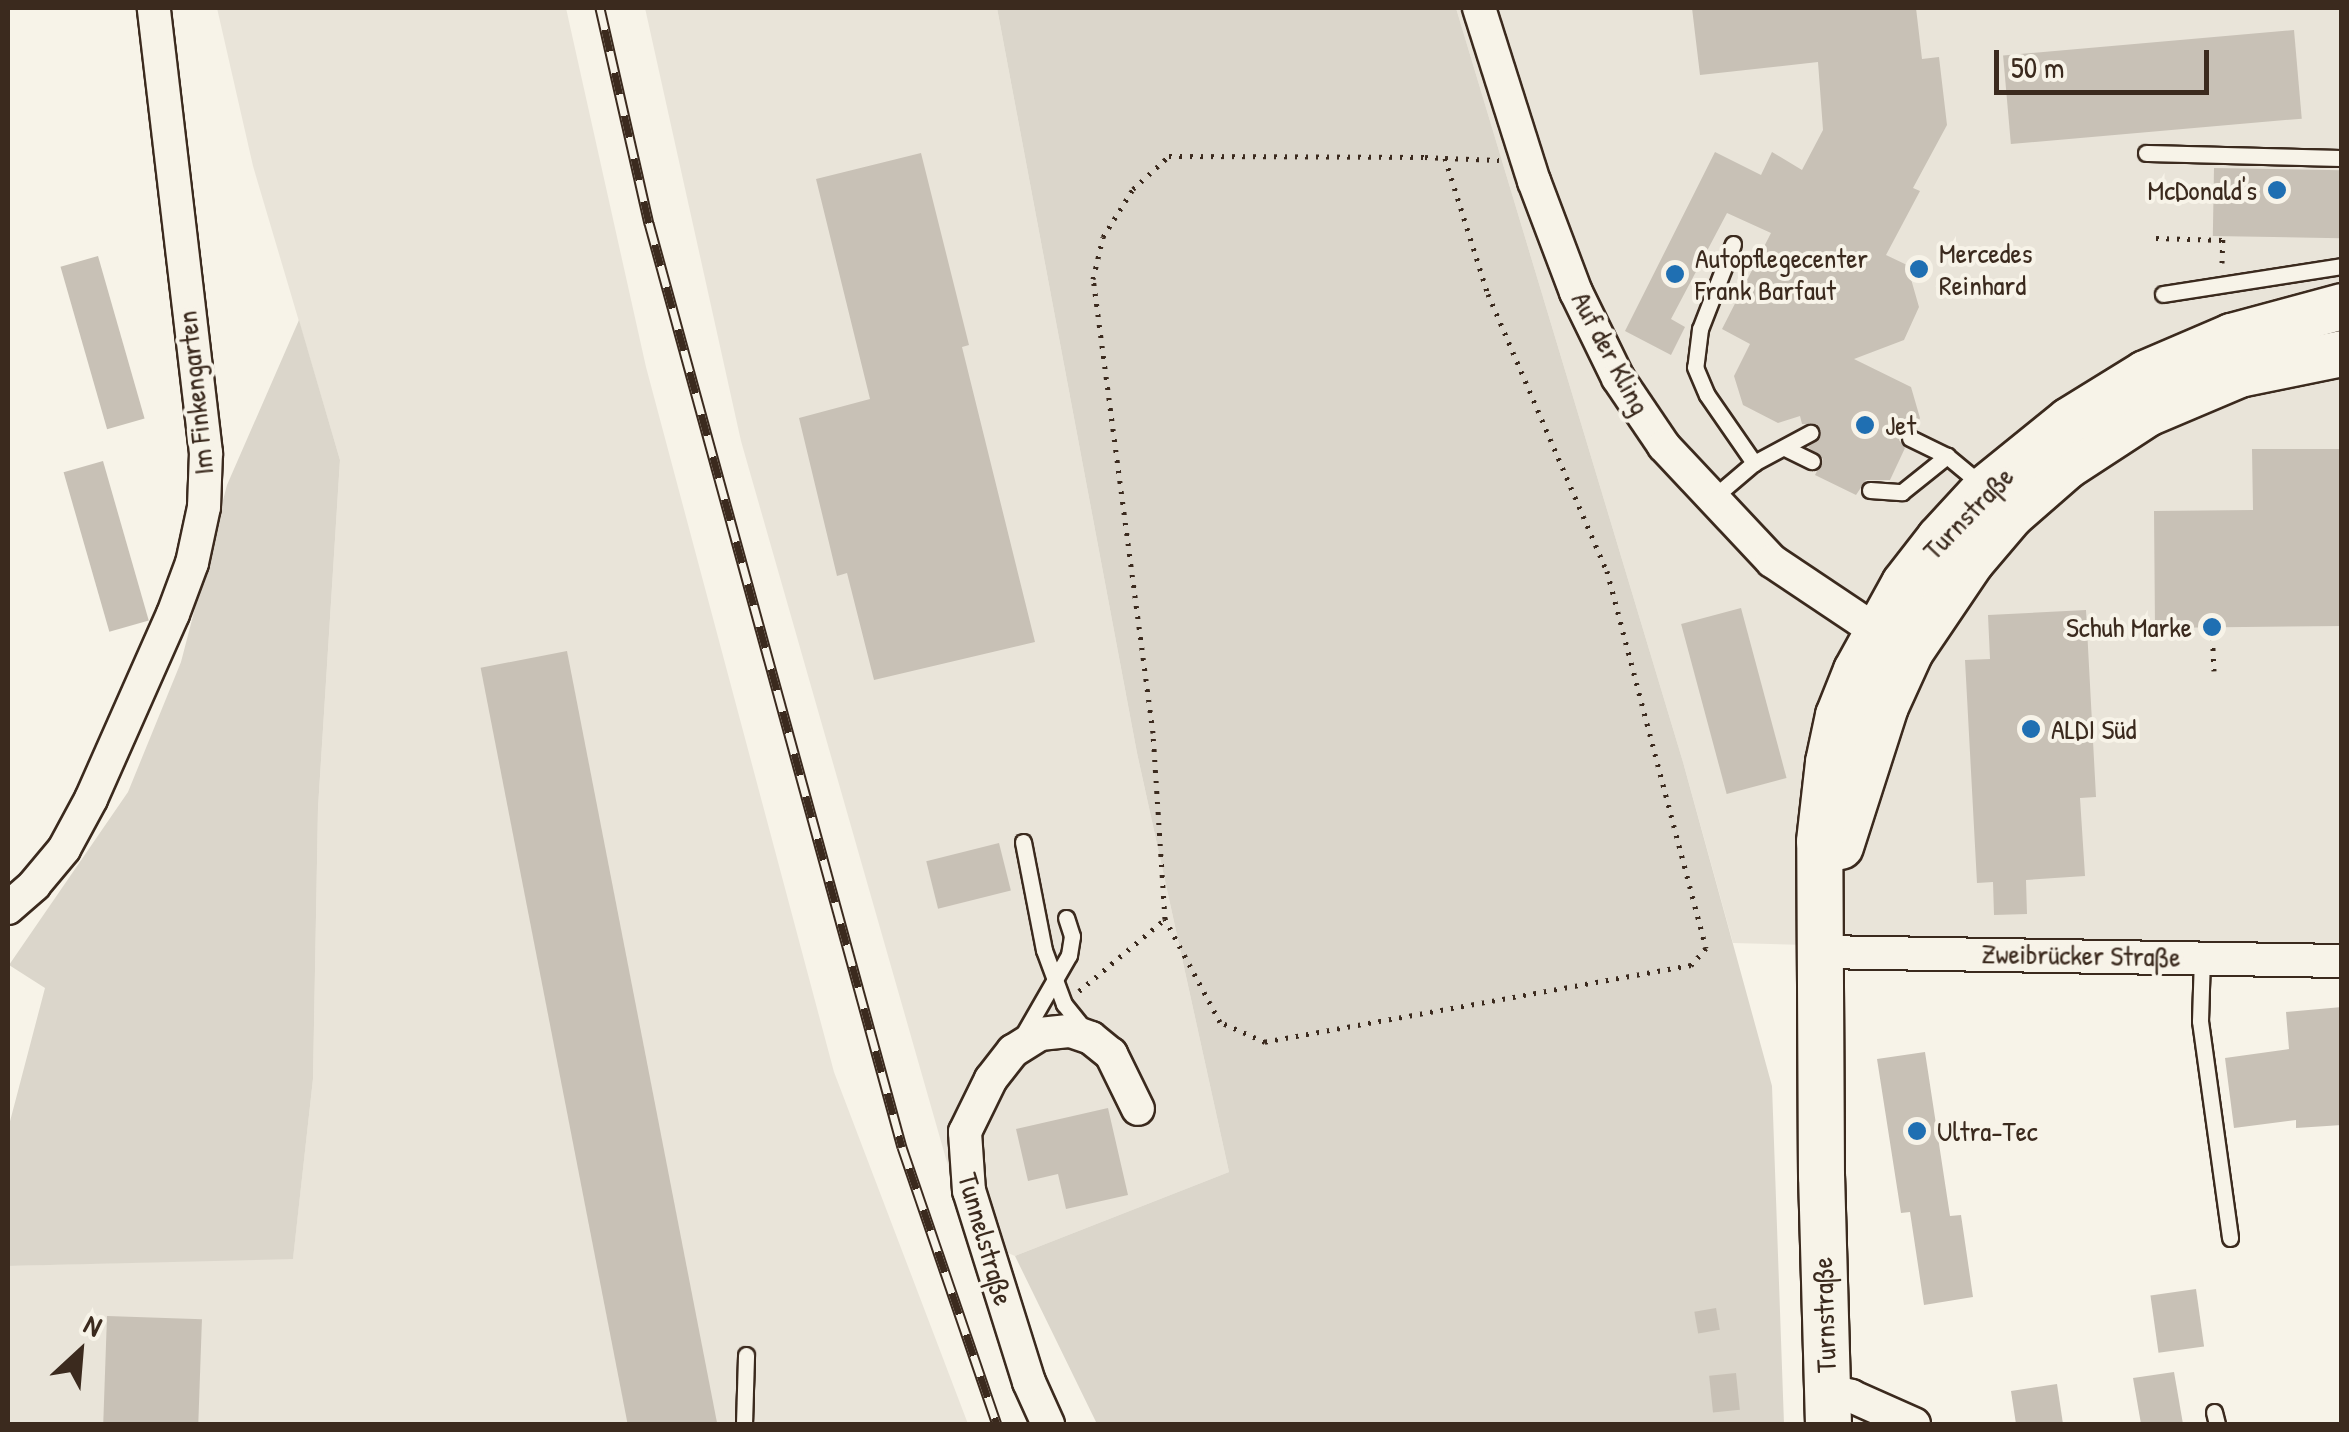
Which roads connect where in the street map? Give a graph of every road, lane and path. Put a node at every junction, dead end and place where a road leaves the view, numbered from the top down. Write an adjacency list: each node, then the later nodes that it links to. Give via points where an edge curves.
1 (154, 8): 27 (street, Im Finkengarten, via 206,454 204,507 173,614 100,782 64,849)
2 (1479, 8): 6 (street, Auf der Kling)
3 (2146, 153): 5 (lane)
4 (1445, 158): 6 (path); 29 (path, via 1169,156 1133,190 1103,237 1093,279 1153,733); 29 (path, via 1488,294 1606,570 1706,948 1690,966 1265,1042 1220,1022)
5 (2342, 158)
6 (1527, 162): 21 (street, Auf der Kling, via 1576,292 1618,378 1664,446)
7 (2156, 238): 8 (path)
8 (2223, 240)
9 (1733, 244): 19 (lane, via 1700,329 1694,367)
10 (2342, 266): 11 (lane)
11 (2162, 294)
12 (2342, 306): 22 (street, Turnstraße, via 2232,336 2145,373 2069,420)
13 (2342, 353): 22 (street, Turnstraße, via 2239,374 2147,413)
14 (1810, 433): 16 (lane)
15 (1910, 438): 17 (lane)
16 (1786, 448): 18 (lane); 19 (lane)
17 (1947, 456): 20 (lane, via 1902,492); 22 (lane)
18 (1812, 461)
19 (1754, 462): 21 (lane)
20 (1870, 490)
21 (1714, 497): 24 (street, Auf der Kling, via 1772,561)
22 (1998, 501): 24 (street, Turnstraße, via 1942,600)
23 (2212, 627): 25 (path)
24 (1892, 641): 30 (street, Turnstraße, via 1873,739 1822,906)
25 (2214, 670)
26 (1023, 842): 33 (lane, via 1044,950)
27 (8, 908)
28 (1066, 918): 33 (lane, via 1072,936)
29 (1166, 919): 34 (path)
30 (1821, 952): 31 (street, Zweibrücker Straße); 40 (street, Turnstraße)
31 (2202, 957): 32 (street, Zweibrücker Straße); 38 (lane, via 2200,1021)
32 (2342, 960)
33 (1058, 978): 34 (lane); 36 (lane)
34 (1064, 1004): 35 (lane)
35 (1091, 1038): 36 (street, via 1071,1031 1040,1034); 37 (street, via 1111,1054)
36 (1013, 1051): 42 (street, Tunnelstraße, via 974,1106 964,1159 1000,1296)
37 (1138, 1109)
38 (2230, 1238)
39 (746, 1355): 41 (lane)
40 (1840, 1405): 43 (street)
41 (744, 1424)
42 (1048, 1424)
43 (1914, 1424)

